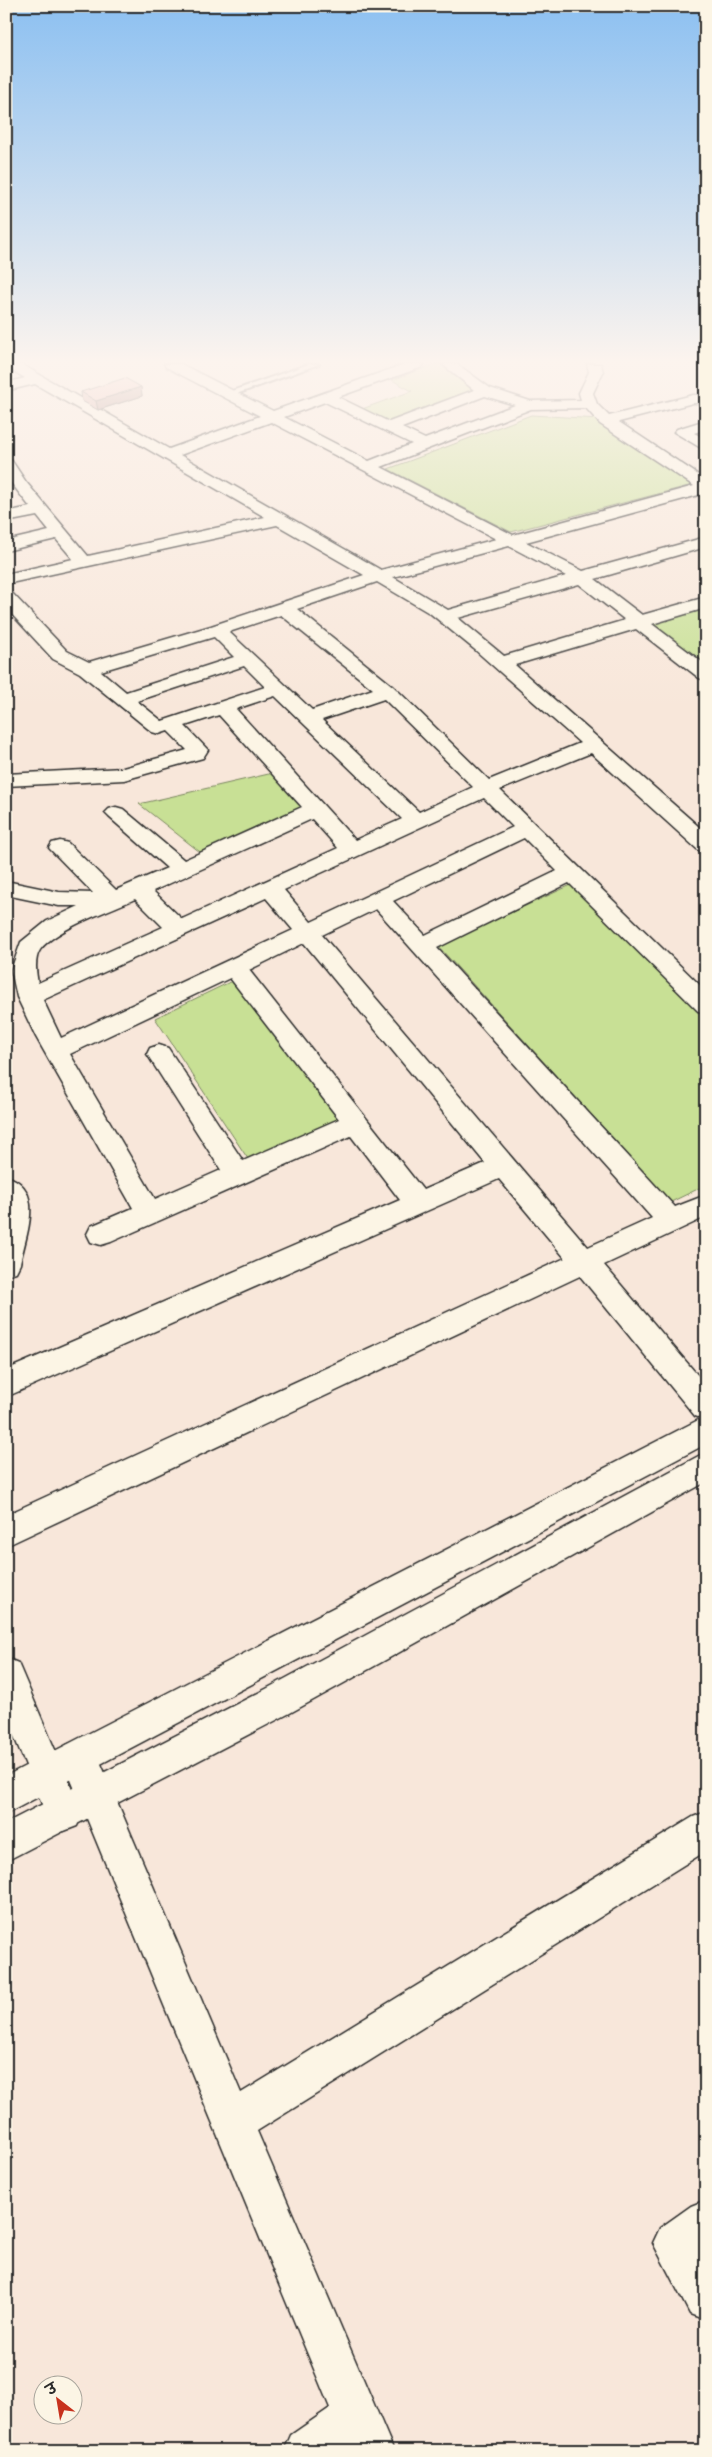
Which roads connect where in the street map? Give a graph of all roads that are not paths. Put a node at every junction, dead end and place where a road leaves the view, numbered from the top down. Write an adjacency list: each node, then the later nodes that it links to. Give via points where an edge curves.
1 (210, 479): 8 (street)
2 (393, 479): 10 (street)
3 (692, 479): 5 (street)
4 (13, 486): 6 (street)
5 (706, 488): 10 (street)
6 (42, 510): 7 (street); 9 (street)
7 (6, 517)
8 (280, 519): 13 (street); 14 (street)
9 (60, 533): 12 (street); 13 (street)
10 (511, 541): 14 (street); 15 (street)
11 (706, 542): 15 (street)
12 (6, 546)
13 (84, 562): 16 (street)
14 (379, 576): 19 (street); 20 (street)
15 (581, 577): 20 (street); 21 (street)
16 (6, 579)
17 (6, 597): 25 (street, via 60,655)
18 (706, 602): 21 (street)
19 (284, 608): 22 (street); 28 (street)
20 (445, 616): 24 (street)
21 (639, 622): 24 (street); 26 (street)
22 (217, 630): 23 (street); 25 (street)
23 (247, 659): 27 (street); 29 (street)
24 (501, 663): 33 (street)
25 (87, 669): 29 (street)
26 (706, 674)
27 (278, 688): 30 (street); 31 (street)
28 (387, 691): 31 (street); 35 (street)
29 (123, 698): 32 (street, via 159,728)
30 (223, 707): 32 (street); 36 (street)
31 (308, 718): 38 (street)
32 (173, 725): 34 (street, via 198,750 196,754 124,774)
33 (593, 745): 35 (street); 40 (street)
34 (6, 780)
35 (487, 789): 38 (street); 39 (street)
36 (316, 809): 42 (street); 43 (street)
37 (116, 813): 43 (street)
38 (416, 821): 42 (street)
39 (527, 829): 44 (street); 48 (street)
40 (706, 845)
41 (60, 848): 49 (street)
42 (352, 850): 46 (street)
43 (182, 869): 47 (street)
44 (572, 873): 52 (street); 55 (street)
45 (6, 888): 49 (street, via 59,898)
46 (270, 888): 50 (street); 51 (street)
47 (138, 889): 49 (street); 50 (street)
48 (379, 899): 51 (street); 52 (street)
49 (113, 900): 54 (street, via 55,926 29,947 23,970)
50 (178, 928): 54 (street)
51 (307, 932): 53 (street); 59 (street)
52 (422, 946): 65 (street)
53 (234, 967): 56 (street); 58 (street)
54 (29, 997): 56 (street)
55 (706, 1005)
56 (56, 1051): 64 (street)
57 (159, 1054): 60 (street)
58 (355, 1123): 60 (street); 62 (street)
59 (503, 1166): 62 (street); 67 (street)
60 (238, 1175): 64 (street)
61 (6, 1186): 68 (street, via 14,1193 18,1204)
62 (418, 1203): 69 (street)
63 (706, 1205): 65 (street)
64 (150, 1214): 66 (street)
65 (671, 1221): 67 (street)
66 (101, 1234)
67 (584, 1262): 70 (street); 73 (street)
68 (6, 1264)
69 (6, 1384)
70 (706, 1407)
71 (706, 1429): 75 (street)
72 (706, 1466): 78 (street, via 278,1702)
73 (6, 1530)
74 (6, 1675): 76 (street)
75 (80, 1758): 76 (street); 78 (street)
76 (48, 1775): 77 (street); 78 (street)
77 (6, 1796)
78 (80, 1805): 80 (street); 81 (street)
79 (706, 1830): 81 (street)
80 (6, 1844)
81 (233, 2122): 84 (street)
82 (706, 2221): 83 (street, via 675,2243)
83 (706, 2298)
84 (364, 2434): 85 (street)
85 (307, 2451)

